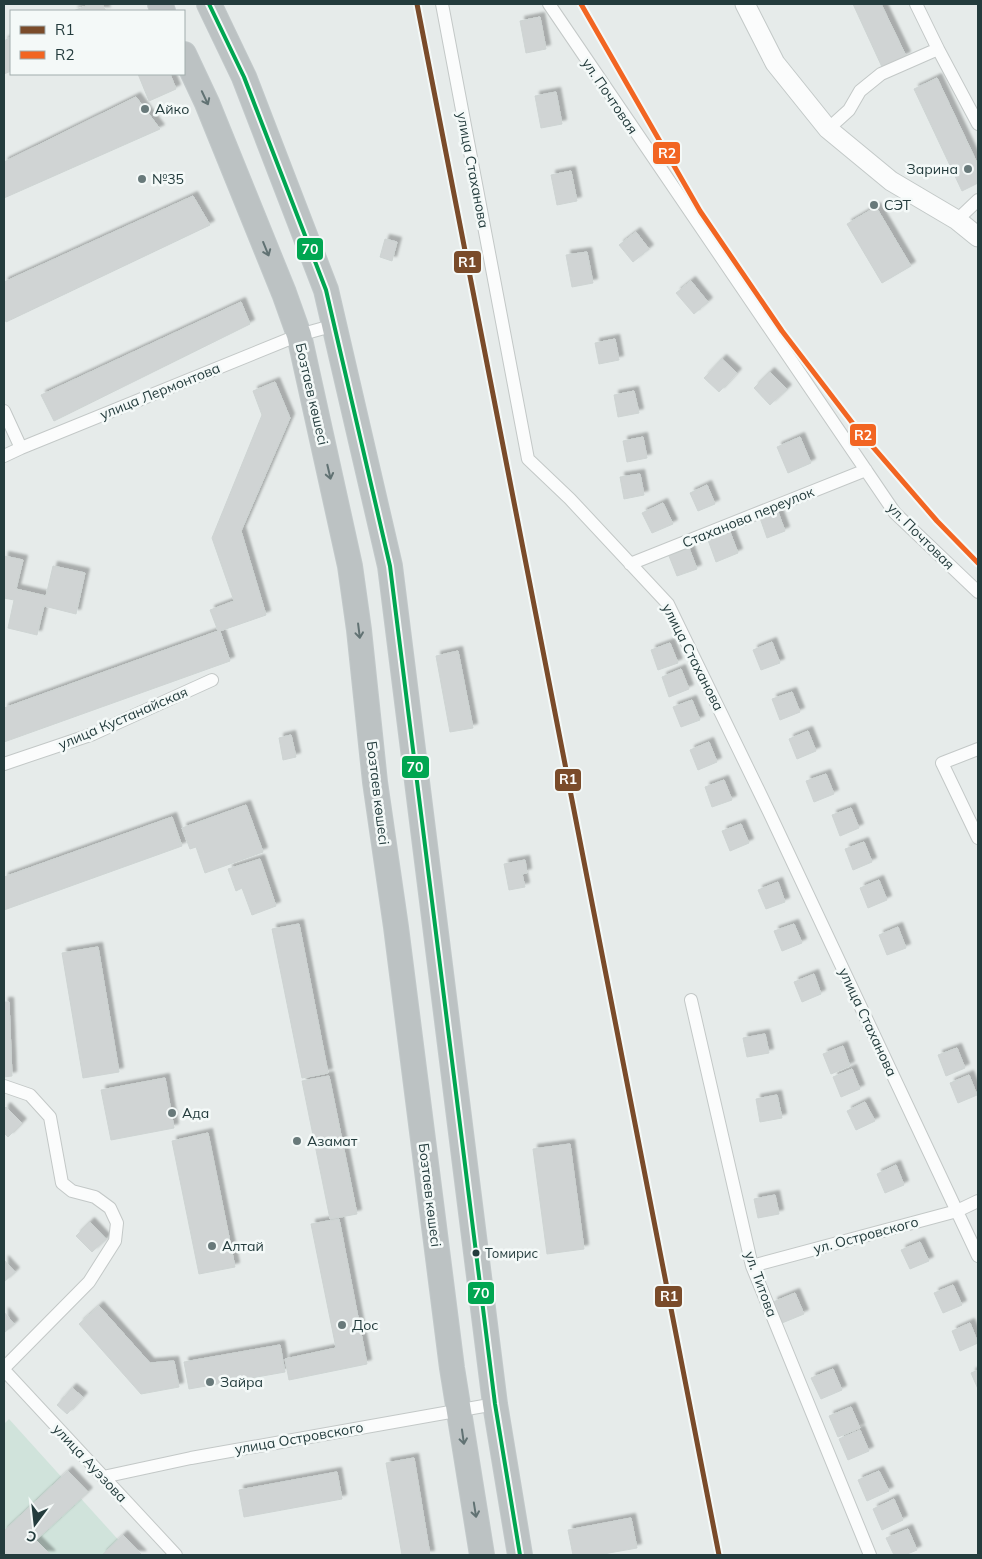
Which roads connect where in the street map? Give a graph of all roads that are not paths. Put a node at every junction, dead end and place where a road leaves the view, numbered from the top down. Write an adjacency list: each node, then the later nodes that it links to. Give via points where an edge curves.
1 (209, 4): 13 (highway, via 244,77 326,290)
2 (442, 4): 19 (street, улица Стаханова, via 528,459)
3 (549, 4): 18 (street, ул. Почтовая)
4 (745, 4): 9 (main road, via 776,63)
5 (916, 4): 6 (street)
6 (938, 49): 8 (street); 9 (street, via 881,74 860,92 849,110)
7 (185, 56): 14 (highway, Бозтаев көшесі, one-way to 14, via 207,103)
8 (978, 124)
9 (828, 129): 11 (main road, via 891,181)
10 (978, 200): 11 (street)
11 (956, 220): 12 (main road)
12 (976, 234)
13 (335, 325): 14 (street, улица Лермонтова); 32 (highway, via 390,566)
14 (299, 335): 16 (street, улица Лермонтова); 33 (highway, Бозтаев көшесі, one-way to 33, via 350,566 375,782)
15 (4, 411): 16 (street)
16 (21, 448): 17 (street, улица Лермонтова)
17 (4, 456)
18 (866, 470): 19 (street, Стаханова переулок); 20 (street, ул. Почтовая, via 895,514)
19 (630, 564): 28 (street, улица Стаханова, via 668,604 774,820)
20 (978, 592)
21 (212, 680): 23 (street, улица Кустанайская, via 93,734)
22 (978, 749): 24 (street, via 942,762)
23 (4, 764)
24 (978, 838)
25 (691, 1000): 30 (street, ул. Титова)
26 (4, 1086): 31 (street, via 30,1095 50,1117 62,1183 72,1191 95,1197 110,1208 117,1223 115,1242 90,1282)
27 (978, 1201): 28 (street, ул. Островского)
28 (957, 1211): 29 (street, улица Стаханова); 30 (street, ул. Островского)
29 (978, 1256)
30 (752, 1266): 38 (street, ул. Титова)
31 (4, 1369): 34 (street, улица Ауэзова)
32 (495, 1404): 33 (street, улица Островского); 37 (highway)
33 (459, 1409): 34 (street, улица Островского); 36 (highway, Бозтаев көшесі, one-way to 36)
34 (103, 1477): 35 (street, улица Ауэзова)
35 (176, 1555)
36 (482, 1555)
37 (520, 1555)
38 (870, 1555)

